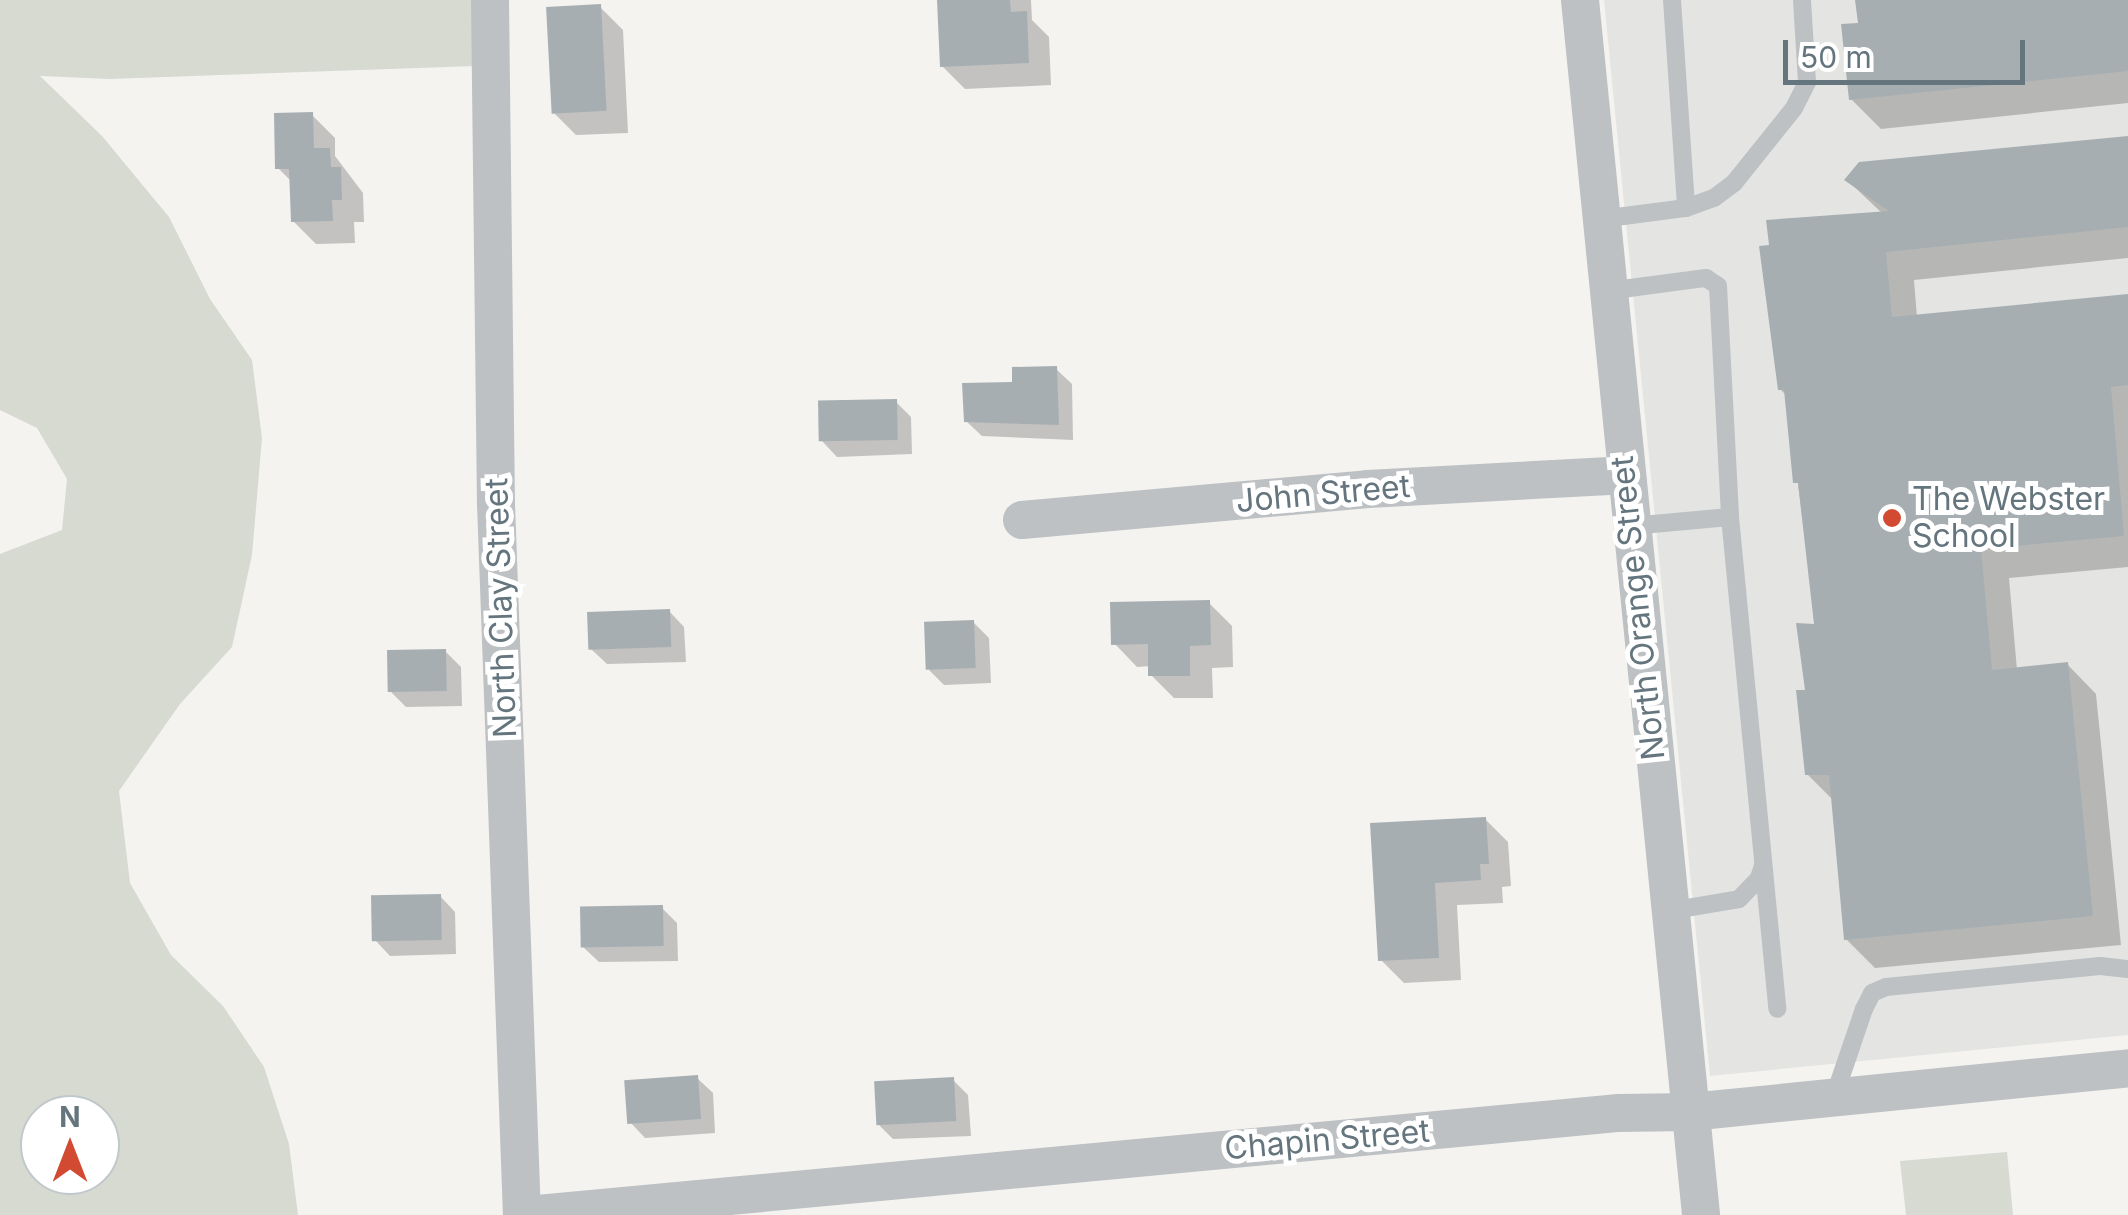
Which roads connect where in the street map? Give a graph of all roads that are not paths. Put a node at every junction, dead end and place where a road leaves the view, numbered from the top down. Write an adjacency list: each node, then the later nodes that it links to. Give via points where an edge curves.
1 (490, 0): 19 (street, North Clay Street, via 496,504)
2 (1580, 0): 6 (street, North Orange Street)
3 (1672, 0): 5 (lane)
4 (1802, 0): 5 (lane, via 1806,82 1794,108 1734,184)
5 (1686, 208): 6 (lane)
6 (1600, 220): 7 (street, North Orange Street)
7 (1607, 291): 8 (street, North Orange Street); 9 (lane, via 1706,278 1718,286)
8 (1624, 475): 10 (street, John Street, via 1368,489); 11 (street, North Orange Street)
9 (1730, 517): 11 (lane); 12 (lane)
10 (1022, 520)
11 (1629, 526): 13 (street, North Orange Street)
12 (1763, 866): 13 (lane, via 1739,899); 15 (lane)
13 (1669, 911): 18 (street, North Orange Street)
14 (2128, 969): 17 (lane, via 1886,986 1872,993 1864,1009)
15 (1777, 1008)
16 (2128, 1068): 17 (street, Chapin Street)
17 (1833, 1098): 18 (street, Chapin Street)
18 (1690, 1112): 19 (street, Chapin Street, via 1619,1113); 20 (street, North Orange Street)
19 (525, 1215)
20 (1701, 1215)

